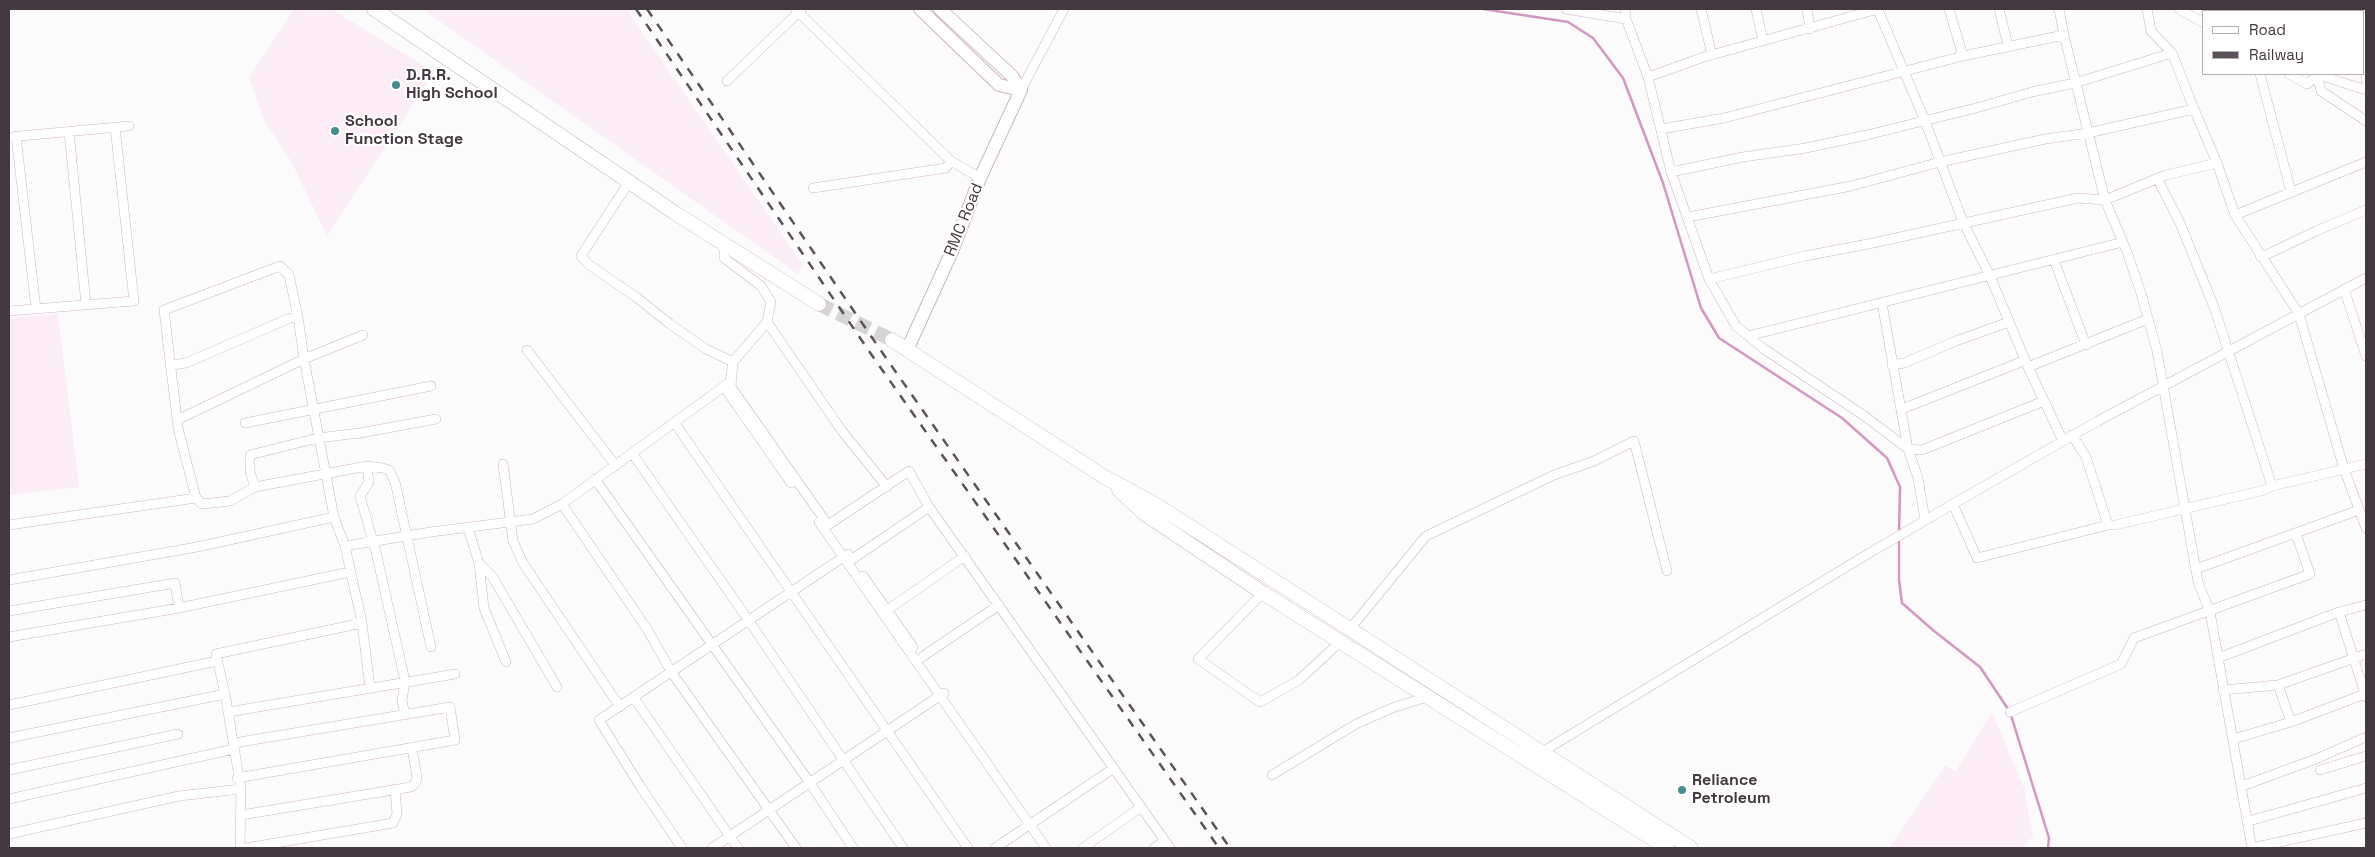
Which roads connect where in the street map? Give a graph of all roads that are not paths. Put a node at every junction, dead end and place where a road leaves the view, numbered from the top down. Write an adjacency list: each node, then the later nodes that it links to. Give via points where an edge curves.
1 (374, 9): 55 (main road)
2 (920, 9): 37 (street, via 998,85)
3 (940, 9): 37 (street, via 1012,76)
4 (1064, 9): 37 (street)
5 (1566, 9): 18 (street)
6 (1625, 9): 18 (street)
7 (1701, 9): 25 (street)
8 (1756, 9): 22 (street)
9 (1807, 9): 20 (street)
10 (1949, 9): 26 (street)
11 (2000, 9): 23 (street)
12 (2059, 9): 21 (street)
13 (2147, 9): 24 (street, via 2151,32)
14 (2179, 9): 19 (street)
15 (798, 10): 34 (street); 48 (street)
16 (1878, 10): 20 (street); 27 (street)
17 (2366, 16): 35 (street)
18 (1626, 19): 33 (street)
19 (2202, 22)
20 (1810, 29): 22 (street)
21 (2064, 35): 23 (street); 36 (street)
22 (1763, 41): 25 (street)
23 (2008, 46): 26 (street)
24 (2172, 53): 36 (street); 39 (street)
25 (1712, 55): 33 (street)
26 (1963, 56): 27 (street)
27 (1904, 71): 40 (street); 44 (street, via 1724,118)
28 (2260, 75): 57 (street)
29 (2292, 75): 30 (street, via 2307,84)
30 (2315, 75)
31 (2316, 75): 41 (street, via 2321,91)
32 (2319, 75): 38 (street)
33 (1648, 77): 44 (street)
34 (727, 81)
35 (2366, 81)
36 (2075, 83): 40 (street); 46 (street)
37 (1021, 90): 53 (street, RMC Road)
38 (2366, 90)
39 (2194, 109): 46 (street); 51 (street)
40 (1925, 121): 49 (street); 52 (street, via 1806,148)
41 (2366, 121)
42 (129, 126): 43 (street)
43 (115, 127): 45 (street); 73 (street, via 134,301)
44 (1660, 129): 52 (street)
45 (69, 131): 47 (street); 73 (street)
46 (2088, 133): 49 (street); 58 (street)
47 (13, 136): 74 (street)
48 (951, 161): 53 (street); 56 (street, via 946,168)
49 (1940, 162): 61 (street, via 1842,188); 62 (street)
50 (2366, 162): 57 (street)
51 (2217, 164): 54 (street); 60 (street)
52 (1671, 172): 61 (street)
53 (980, 178): 86 (street, RMC Road, via 953,249)
54 (2157, 178): 58 (street); 87 (street, via 2199,268)
55 (629, 182): 64 (main road); 90 (street, via 581,256 670,324)
56 (813, 188)
57 (2291, 192): 60 (street)
58 (2105, 200): 62 (street, via 2078,198); 63 (street)
59 (2366, 210): 65 (street)
60 (2235, 215): 65 (street)
61 (1688, 217): 69 (street)
62 (1963, 222): 67 (street); 69 (street)
63 (2123, 242): 66 (street); 78 (street)
64 (724, 245): 72 (main road); 79 (street, via 724,258 761,286 771,302)
65 (2260, 256): 76 (street)
66 (2054, 260): 67 (street); 84 (street)
67 (1990, 276): 71 (street); 80 (street)
68 (2366, 278): 70 (street)
69 (1709, 279): 82 (street, via 1736,326)
70 (2344, 289): 76 (street); 88 (street)
71 (1882, 303): 82 (street); 93 (street)
72 (819, 304)
73 (86, 305): 74 (street)
74 (36, 309): 75 (street)
75 (9, 311)
76 (2299, 314): 87 (street); 113 (street)
77 (298, 317): 89 (street); 92 (street, via 186,364); 92 (street, via 288,275 280,266 164,310)
78 (2148, 319): 84 (street); 95 (street)
79 (767, 322): 90 (street); 119 (street, via 842,431)
80 (2009, 322): 91 (street); 93 (street)
81 (363, 335): 89 (street)
82 (1748, 336): 107 (street, via 1866,417)
83 (892, 340): 86 (main road)
84 (2086, 345): 91 (street)
85 (527, 350): 112 (street)
86 (907, 350): 115 (main road)
87 (2229, 352): 95 (street); 117 (street)
88 (2366, 356)
89 (304, 359): 99 (street); 101 (street)
90 (732, 362): 96 (street, via 730,382); 131 (street, via 731,387)
91 (2025, 364): 98 (street); 106 (street)
92 (172, 365): 101 (street)
93 (1892, 365): 98 (street)
94 (431, 386): 99 (street)
95 (2163, 386): 104 (street); 124 (street)
96 (724, 387): 102 (street); 131 (street)
97 (2039, 403): 107 (street, via 1922,450)
98 (1902, 409): 107 (street)
99 (314, 410): 103 (street); 105 (street)
100 (436, 419): 105 (street)
101 (177, 420): 120 (street)
102 (674, 422): 108 (street); 145 (street)
103 (245, 423)
104 (2072, 436): 106 (street); 130 (street, via 2086,456)
105 (318, 438): 114 (street); 118 (street, via 250,455 250,472)
106 (2063, 441): 122 (street)
107 (1908, 450): 127 (street, via 1918,478)
108 (632, 453): 112 (street); 154 (street)
109 (503, 464): 128 (street)
110 (2366, 464): 113 (street)
111 (366, 466): 114 (street); 135 (street, via 389,470 395,482); 136 (street, via 369,482 360,496)
112 (616, 466): 116 (street)
113 (2344, 469): 117 (street); 125 (street)
114 (326, 474): 118 (street); 126 (street)
115 (1103, 476): 146 (main road, via 1145,514); 156 (main road, via 1158,506)
116 (595, 479): 121 (street); 159 (street)
117 (2272, 486): 124 (street)
118 (256, 487): 120 (street, via 230,501 202,504)
119 (887, 487): 123 (street, via 909,471); 131 (street)
120 (196, 498): 129 (street)
121 (562, 504): 128 (street, via 533,519); 167 (street, via 647,629)
122 (1953, 504): 127 (street); 130 (street, via 1977,558)
123 (929, 507): 138 (street); 139 (street)
124 (2185, 509): 130 (street); 141 (street)
125 (2358, 510): 133 (street); 134 (street)
126 (334, 517): 137 (street); 144 (street, via 197,547)
127 (1925, 520): 192 (street)
128 (511, 523): 132 (street); 180 (street, via 523,563)
129 (9, 525)
130 (2108, 525)
131 (826, 527): 139 (street)
132 (468, 528): 135 (street); 140 (street)
133 (2366, 528)
134 (2296, 534): 141 (street); 152 (street, via 2310,574)
135 (406, 536): 136 (street); 160 (street)
136 (373, 541): 137 (street); 169 (street)
137 (344, 546): 143 (street)
138 (965, 556): 147 (street); 151 (street)
139 (847, 557): 145 (street); 151 (street)
140 (479, 564): 166 (street, via 484,608); 171 (street, via 492,576)
141 (2196, 568): 152 (street)
142 (1667, 571): 156 (street, via 1634,441 1426,536)
143 (350, 572): 149 (street); 155 (street)
144 (9, 580)
145 (793, 591): 154 (street); 185 (street)
146 (1263, 593): 158 (main road); 158 (street, via 1198,659 1260,702 1299,680)
147 (999, 605): 163 (street); 196 (street)
148 (2366, 605): 153 (street)
149 (179, 608): 150 (street, via 174,583); 157 (street)
150 (9, 611)
151 (885, 612): 163 (street)
152 (2210, 612): 162 (street); 182 (street, via 2134,638 2121,664)
153 (2339, 612): 162 (street); 165 (street)
154 (749, 620): 159 (street); 194 (street)
155 (362, 623): 164 (street, via 216,654); 172 (street)
156 (1344, 625): 158 (main road); 192 (main road)
157 (9, 637)
158 (1335, 638): 177 (main road)
159 (712, 646): 167 (street); 201 (street)
160 (431, 647)
161 (2366, 654): 165 (street)
162 (2218, 658): 173 (street)
163 (918, 659): 175 (street)
164 (217, 660): 174 (street); 179 (street)
165 (2354, 660): 170 (street); 176 (street)
166 (506, 662)
167 (672, 672): 178 (street); 208 (street)
168 (455, 674): 169 (street)
169 (405, 681): 172 (street); 183 (street, via 402,700)
170 (2278, 685): 173 (street); 184 (street)
171 (557, 687)
172 (370, 688): 181 (street)
173 (2223, 690): 189 (street)
174 (225, 694): 181 (street); 188 (street)
175 (943, 695): 185 (street); 212 (street)
176 (2366, 696): 184 (street)
177 (1427, 697): 195 (main road); 199 (street, via 1356,724)
178 (634, 698): 180 (street); 214 (street)
179 (9, 705)
180 (620, 707): 218 (street, via 599,720)
181 (228, 712): 190 (street)
182 (2010, 712)
183 (405, 715): 190 (street); 191 (street, via 450,707 455,740)
184 (2291, 722): 189 (street)
185 (888, 731): 194 (street); 224 (street)
186 (178, 734): 197 (street)
187 (2366, 737): 202 (street)
188 (9, 738)
189 (2234, 739): 202 (street)
190 (234, 746): 200 (street); 206 (street)
191 (412, 748): 200 (street); 205 (street, via 416,782 411,787)
192 (1542, 752): 195 (street); 232 (main road)
193 (2366, 756): 198 (street)
194 (844, 760): 201 (street); 223 (street)
195 (1535, 765): 231 (main road)
196 (1114, 768): 207 (street); 212 (street)
197 (9, 770)
198 (2320, 770)
199 (1272, 775)
200 (237, 778): 203 (street)
201 (810, 783): 208 (street); 222 (street)
202 (2242, 786): 210 (street)
203 (241, 788): 209 (street); 213 (street, via 179,796)
204 (2366, 788): 210 (street)
205 (395, 789): 209 (street); 217 (street, via 397,814 393,823)
206 (9, 799)
207 (1141, 806): 215 (street); 229 (street)
208 (768, 810): 214 (street); 221 (street)
209 (241, 815): 216 (street)
210 (2249, 822): 233 (street)
211 (2366, 823): 233 (street)
212 (1034, 825): 225 (street); 226 (street); 227 (street); 228 (street)
213 (9, 834)
214 (730, 836): 219 (street); 220 (street)
215 (1168, 844): 230 (street)
216 (240, 848)
217 (246, 848)
218 (682, 848)
219 (712, 848)
220 (738, 848)
221 (796, 848)
222 (853, 848)
223 (903, 848)
224 (968, 848)
225 (995, 848)
226 (1005, 848)
227 (1046, 848)
228 (1053, 848)
229 (1083, 848)
230 (1154, 848)
231 (1667, 848)
232 (1691, 848)
233 (2252, 848)

